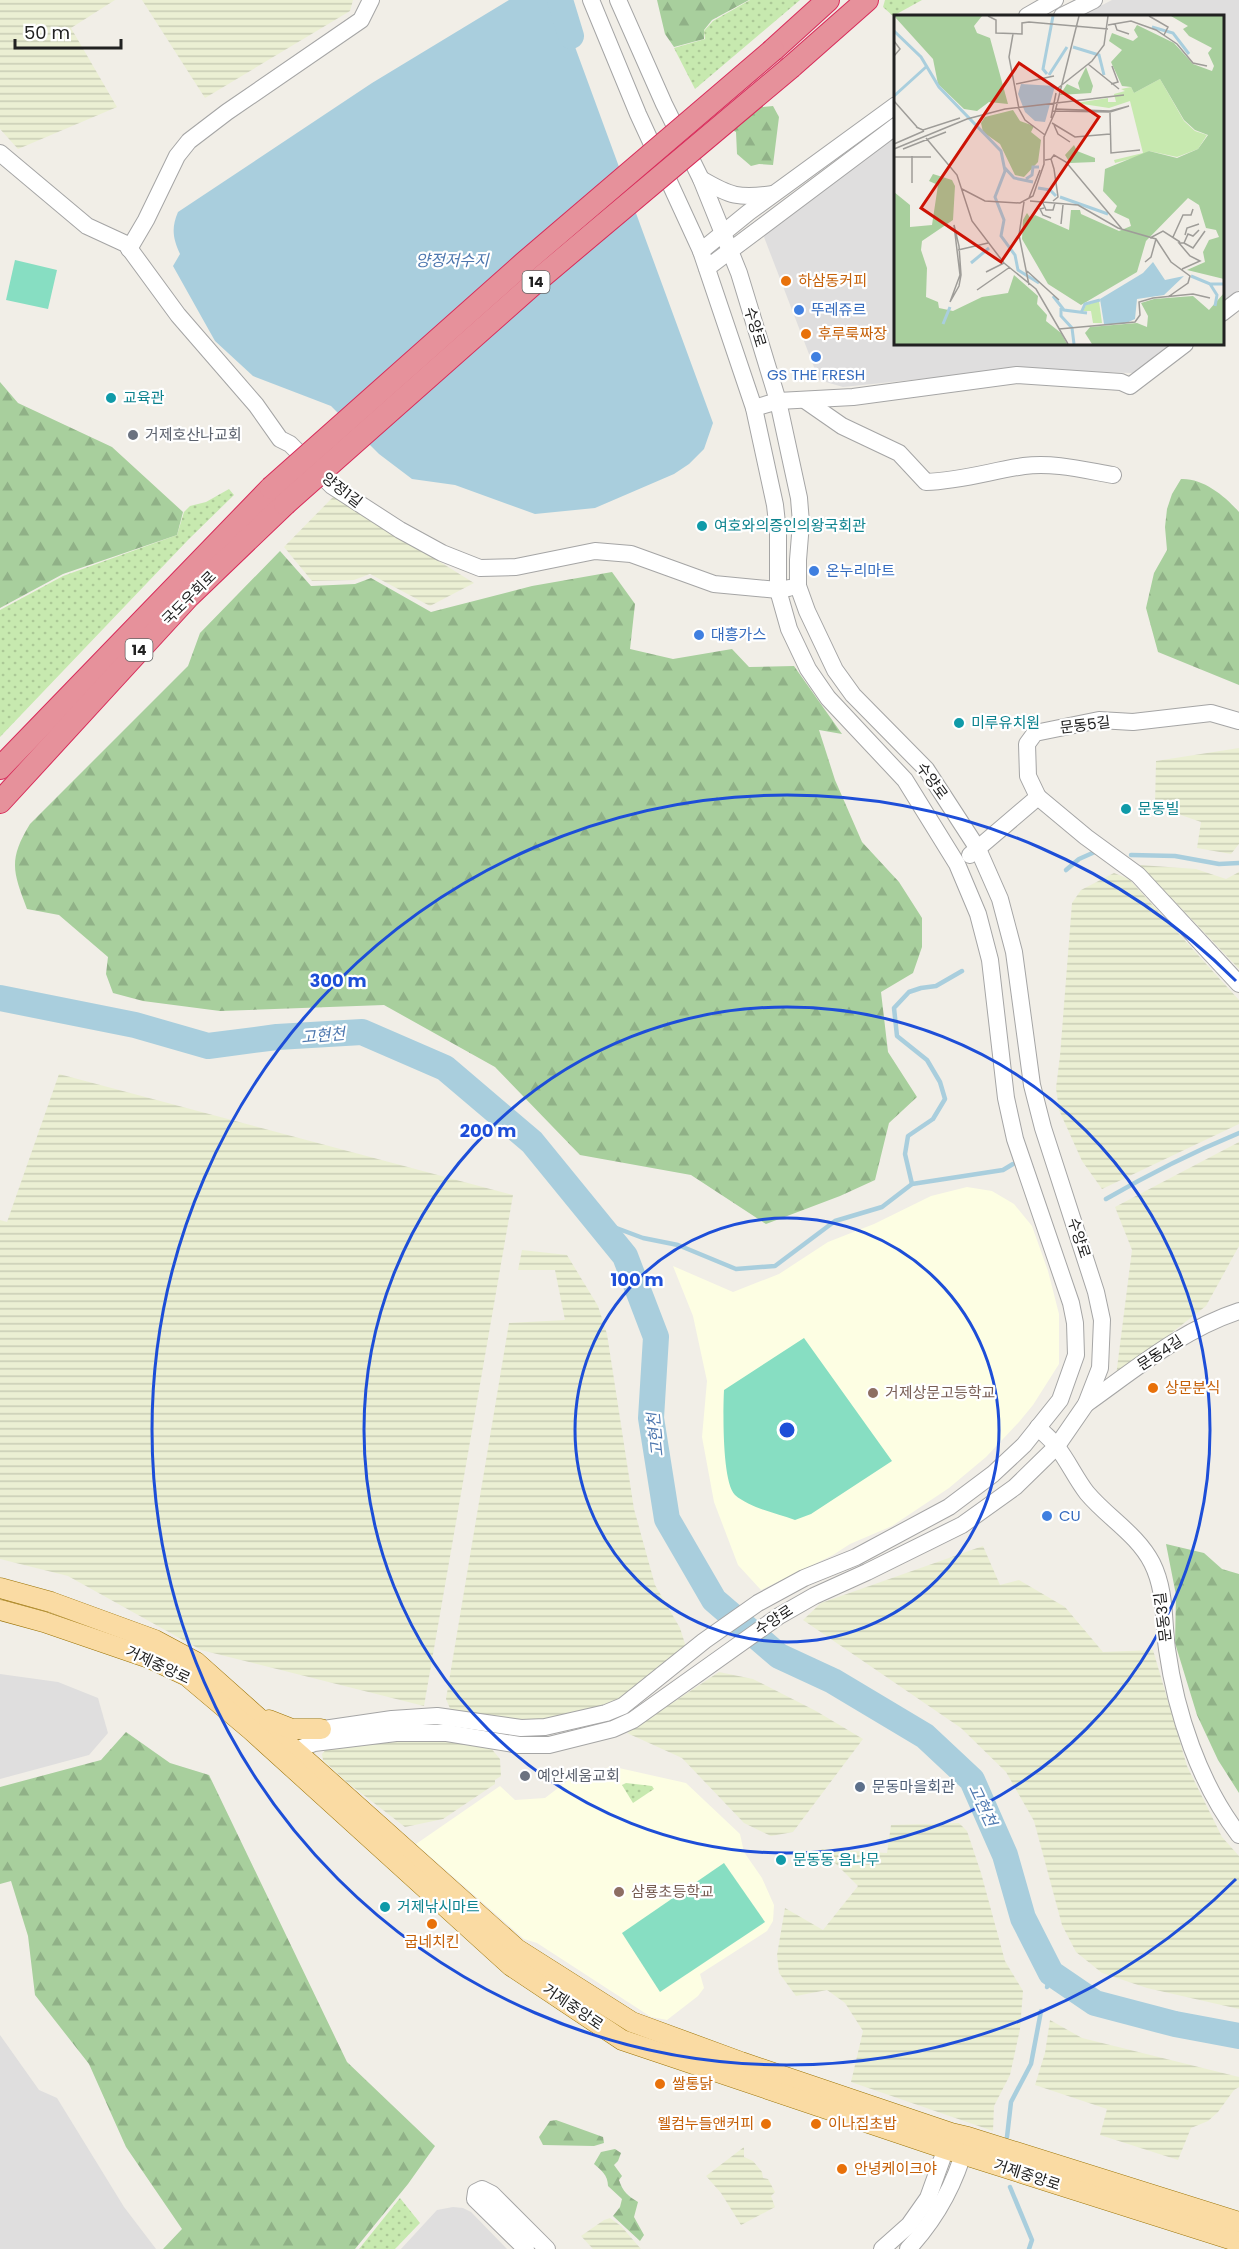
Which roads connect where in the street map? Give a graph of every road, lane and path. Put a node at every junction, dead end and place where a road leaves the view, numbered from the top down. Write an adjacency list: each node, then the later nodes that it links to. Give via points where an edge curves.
1 (370, 0): 17 (street, via 361,20 189,141 177,156)
2 (591, 0): 19 (street, 수양로)
3 (618, 0): 13 (street, 수양로)
4 (828, 0): 29 (highway, 14, bridge, via 524,263)
5 (867, 0): 29 (highway, 14, bridge)
6 (1055, 0): 8 (street)
7 (1094, 0): 9 (street)
8 (1029, 15)
9 (1064, 15)
10 (894, 106): 14 (street)
11 (894, 127): 16 (street)
12 (0, 153): 17 (street, 양정1길, via 87,226)
13 (701, 179): 14 (street, via 732,195); 15 (street, 수양로)
14 (774, 194): 15 (street)
15 (724, 232): 18 (street, 수양로); 19 (street)
16 (748, 236): 18 (street); 21 (street, via 739,253)
17 (129, 249): 31 (street, 양정1길, via 280,438 332,486 400,531 480,568 516,567 595,551 631,554 714,584)
18 (730, 250): 20 (street); 21 (street, 수양로)
19 (701, 251): 20 (street, 수양로)
20 (707, 268): 27 (street, 수양로)
21 (739, 273): 25 (street, 수양로)
22 (1239, 300): 23 (street)
23 (1224, 311)
24 (1184, 345): 26 (street, via 1130,386 1121,381 1017,375)
25 (778, 401): 26 (street); 27 (street); 30 (street, 수양로, via 799,498)
26 (806, 401): 28 (street, via 842,426 899,453 926,482 952,482 1046,465)
27 (754, 408): 31 (street, 수양로, via 775,506)
28 (1113, 475)
29 (278, 496): 33 (highway, 국도우회로 / 14); 35 (highway, 국도우회로 / 14)
30 (798, 586): 31 (street, 양정1길); 36 (street, 수양로, via 835,670 853,695 926,769)
31 (778, 590): 37 (street, 수양로, via 789,629 808,669 828,698 905,780)
32 (1239, 721): 34 (street, 문동5길, via 1211,714 1133,722 1099,720 1035,733 1027,744 1028,776)
33 (0, 768)
34 (1038, 797): 36 (street); 38 (street, via 1138,875)
35 (0, 802)
36 (978, 849): 37 (street); 40 (street, 수양로, via 1000,899 1014,952 1032,1085 1102,1320 1100,1368)
37 (957, 864): 41 (street, 수양로, via 978,914 990,960 1006,1098 1016,1139 1075,1323 1076,1355 1070,1378 1060,1400)
38 (1239, 984)
39 (1238, 1313): 40 (street, 문동4길, via 1214,1319)
40 (1086, 1404): 42 (street, 수양로)
41 (1038, 1427): 42 (street, 문동3길); 46 (street, 수양로, via 993,1473 949,1507 856,1557 758,1602 622,1706 606,1713 567,1724 521,1728 437,1716 392,1719)
42 (1057, 1446): 46 (street, 수양로, via 1015,1487 962,1525 779,1616 633,1720 613,1729 557,1743 519,1745 447,1733); 49 (street, 문동3길, via 1087,1493 1134,1536 1152,1563 1166,1617 1167,1647 1183,1722 1217,1801)
43 (0, 1588): 45 (main road, 거제중앙로, via 51,1602 154,1640 196,1662)
44 (0, 1610): 47 (main road, 거제중앙로, via 149,1658 187,1676)
45 (253, 1711): 46 (main road, via 283,1728); 47 (main road, 거제중앙로)
46 (323, 1735): 47 (street, 수양로); 48 (street, via 316,1752)
47 (286, 1751): 48 (main road, 거제중앙로); 50 (main road, 거제중앙로, via 511,1966 622,2040)
48 (323, 1773): 51 (main road, 거제중앙로, via 517,1949 632,2022)
49 (1239, 1835)
50 (898, 2132): 51 (main road, 거제중앙로); 53 (street, via 927,2147)
51 (957, 2143): 52 (main road, 거제중앙로); 53 (street); 54 (main road, 거제중앙로)
52 (993, 2164): 53 (street, via 972,2164); 55 (main road, 거제중앙로)
53 (946, 2175): 58 (street, via 909,2225); 59 (street, via 945,2202)
54 (1239, 2222)
55 (1239, 2242)
56 (526, 2249): 57 (street, via 475,2199 476,2192 482,2189 492,2194)
57 (547, 2249)
58 (882, 2249)
59 (908, 2249)

